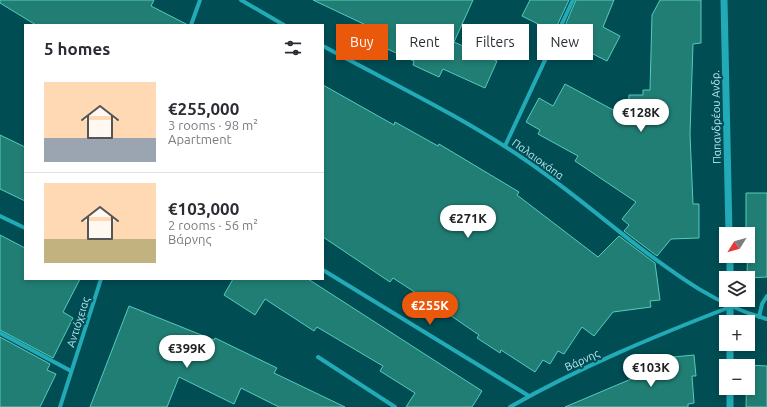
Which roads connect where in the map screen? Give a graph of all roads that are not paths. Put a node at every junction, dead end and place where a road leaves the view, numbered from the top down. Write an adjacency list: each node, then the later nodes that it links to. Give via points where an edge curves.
1 (200, 0): 5 (street)
2 (241, 0): 6 (street)
3 (573, 0): 8 (street)
4 (724, 0): 10 (street, Παπανδρέου Ανδρ.)
5 (191, 24)
6 (282, 24)
7 (324, 47): 8 (street, Παλαιοκάπα)
8 (505, 146): 15 (street, Παλαιοκάπα, via 538,168 674,274 709,296)
9 (0, 216): 11 (street)
10 (729, 227)
11 (24, 228)
12 (324, 271): 24 (street)
13 (101, 280): 22 (street, Αντιόχειας)
14 (767, 296): 18 (street)
15 (719, 299)
16 (721, 307): 24 (street, Βάρνης)
17 (739, 307): 18 (street, Παλαιοκάπα)
18 (760, 317): 19 (street, Παλαιοκάπα)
19 (767, 318)
20 (0, 333): 22 (street)
21 (318, 357): 26 (street)
22 (72, 371): 25 (street, Αντιόχειας)
23 (730, 395): 28 (street)
24 (529, 396): 27 (street, Βάρνης)
25 (60, 407)
26 (395, 407)
27 (510, 407)
28 (730, 407)

